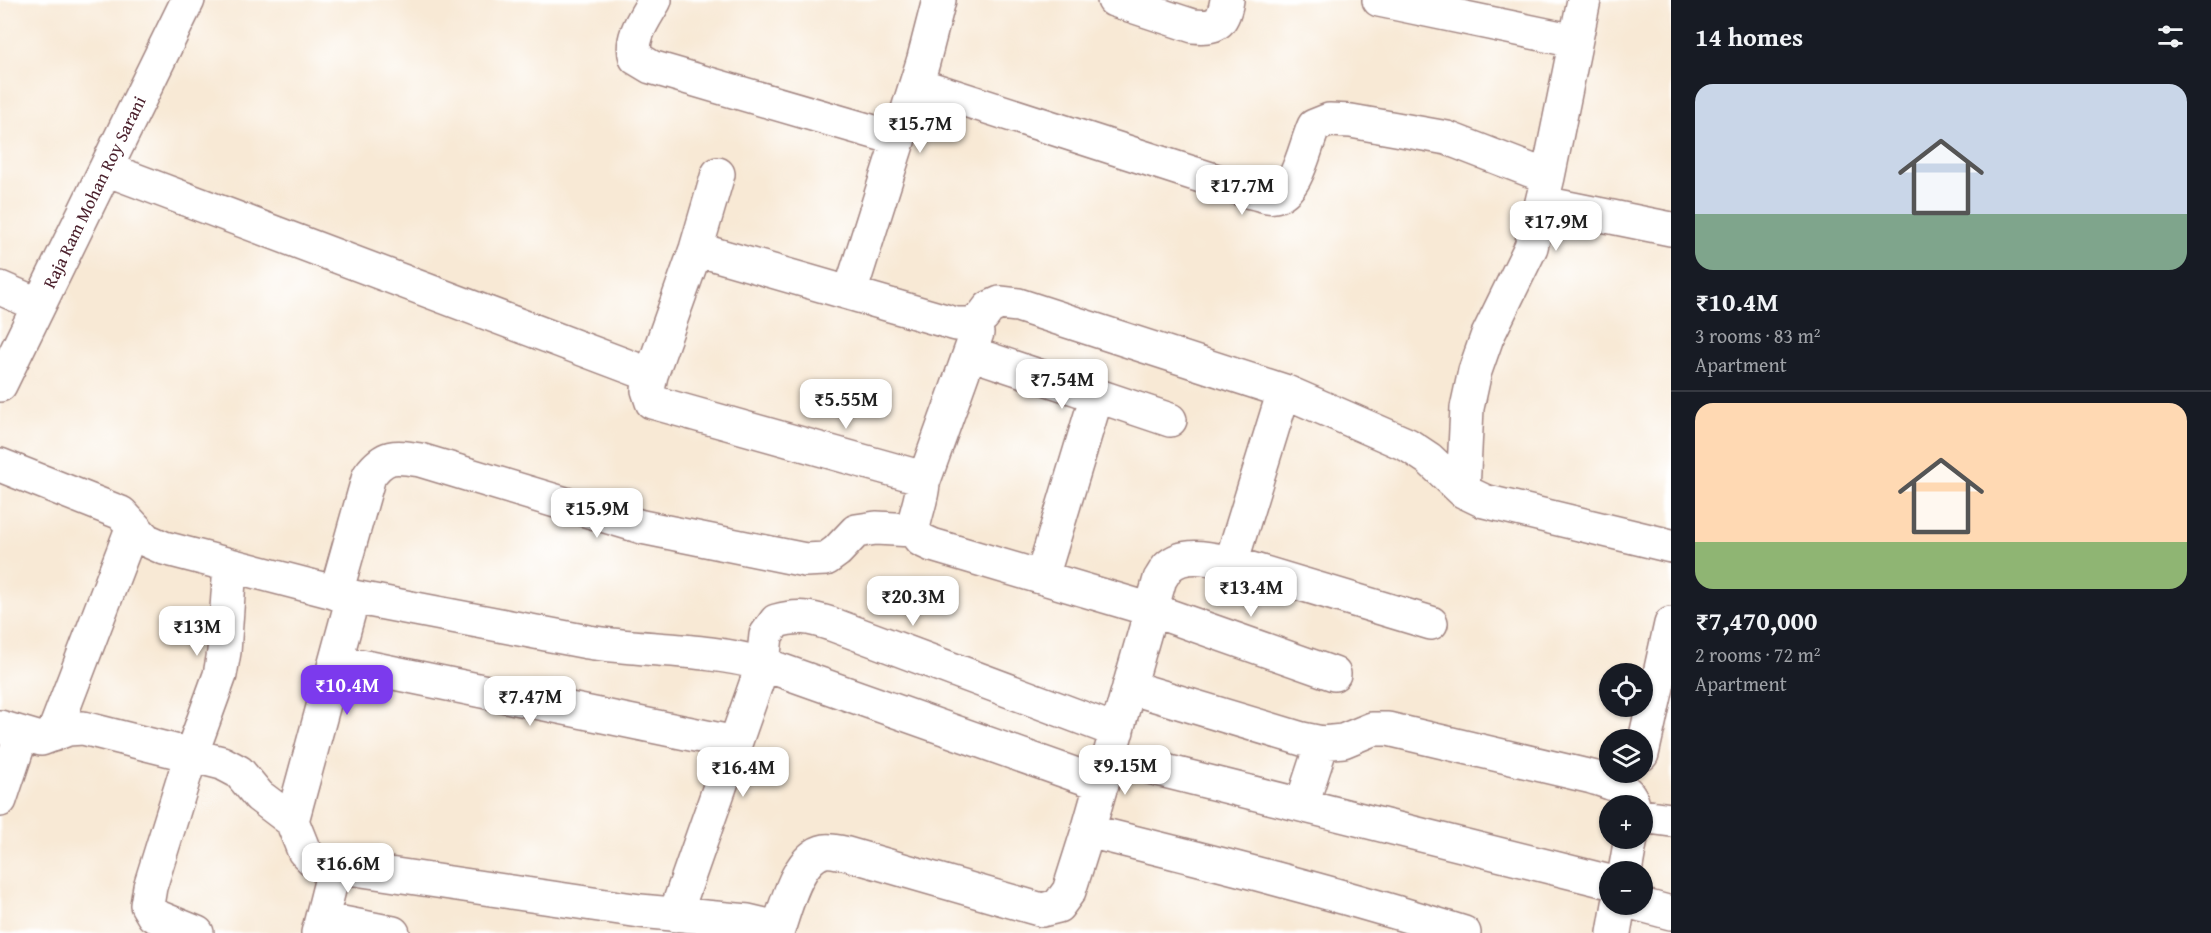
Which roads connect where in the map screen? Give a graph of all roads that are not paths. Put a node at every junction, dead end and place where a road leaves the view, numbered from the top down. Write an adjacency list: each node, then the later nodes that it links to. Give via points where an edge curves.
1 (188, 0): 11 (street, Raja Ram Mohan Roy Sarani)
2 (655, 0): 10 (street, via 633,48 636,58 651,67)
3 (939, 0): 9 (street)
4 (1114, 0): 5 (street, via 1206,27 1217,24 1225,13)
5 (1227, 0)
6 (1379, 0): 8 (street)
7 (1584, 0): 8 (street)
8 (1575, 41): 13 (street)
9 (916, 84): 10 (street); 13 (street, via 1273,197 1286,190 1296,175 1314,126 1329,120 1447,138)
10 (898, 139): 17 (street)
11 (106, 169): 18 (street, Raja Ram Mohan Roy Sarani); 21 (street)
12 (718, 174): 15 (street)
13 (1546, 190): 14 (street); 28 (street, via 1531,247 1487,337 1475,371 1467,408)
14 (1669, 222)
15 (696, 249): 17 (street); 21 (street)
16 (0, 288): 18 (street)
17 (850, 293): 19 (street, via 956,324 972,324)
18 (39, 305): 22 (street, Raja Ram Mohan Roy Sarani)
19 (983, 316): 20 (street); 23 (street, via 1000,303 1018,305)
20 (970, 353): 24 (street); 27 (street)
21 (651, 375): 27 (street, via 648,390 652,402 916,476)
22 (0, 385)
23 (1284, 391): 28 (street, via 1408,445); 32 (street)
24 (1096, 395): 25 (street); 34 (street)
25 (1170, 420)
26 (0, 465): 29 (street, via 121,513)
27 (923, 483): 30 (street)
28 (1464, 490): 31 (street, via 1509,508)
29 (133, 526): 33 (street, via 146,540 164,548); 44 (street)
30 (913, 530): 34 (street, via 932,545); 35 (street, via 856,531 826,559 805,560 642,527 397,456 379,462 369,476)
31 (1671, 546)
32 (1231, 563): 36 (street, via 1183,558 1169,566 1160,579); 37 (street)
33 (230, 566): 35 (street); 47 (street, via 220,675)
34 (1042, 577): 36 (street)
35 (345, 595): 39 (street); 40 (street, via 588,642 714,653)
36 (1152, 610): 41 (street); 42 (street)
37 (1431, 623)
38 (1671, 624): 43 (street)
39 (336, 662): 45 (street); 54 (street)
40 (763, 663): 45 (street); 48 (street); 48 (street, via 766,635 776,621 810,617)
41 (1334, 674)
42 (1129, 687): 46 (street); 48 (street)
43 (1660, 722)
44 (25, 732): 47 (street, via 83,728); 50 (street)
45 (735, 743): 60 (street)
46 (1322, 743): 49 (street, via 1343,741 1372,729 1388,729 1592,777 1621,787); 51 (street)
47 (192, 754): 54 (street, via 238,772 259,796); 64 (street, via 147,905 153,915)
48 (1109, 757): 51 (street); 55 (street)
49 (1631, 795)
50 (0, 800)
51 (1302, 804): 57 (street)
52 (1653, 809): 53 (street)
53 (1671, 820)
54 (292, 821): 56 (street, via 304,851 313,860)
55 (1088, 831): 63 (street, via 1380,906); 66 (street, via 1069,891 1058,906 1041,910 844,853 824,851 800,871)
56 (335, 866): 60 (street); 62 (street)
57 (1599, 879)
58 (1653, 908): 59 (street)
59 (1671, 913)
60 (675, 915): 66 (street, via 748,921 765,925)
61 (1617, 915): 67 (street)
62 (320, 926): 65 (street)
63 (1458, 932)
64 (197, 933)
65 (393, 933)
66 (775, 933)
67 (1614, 933)

